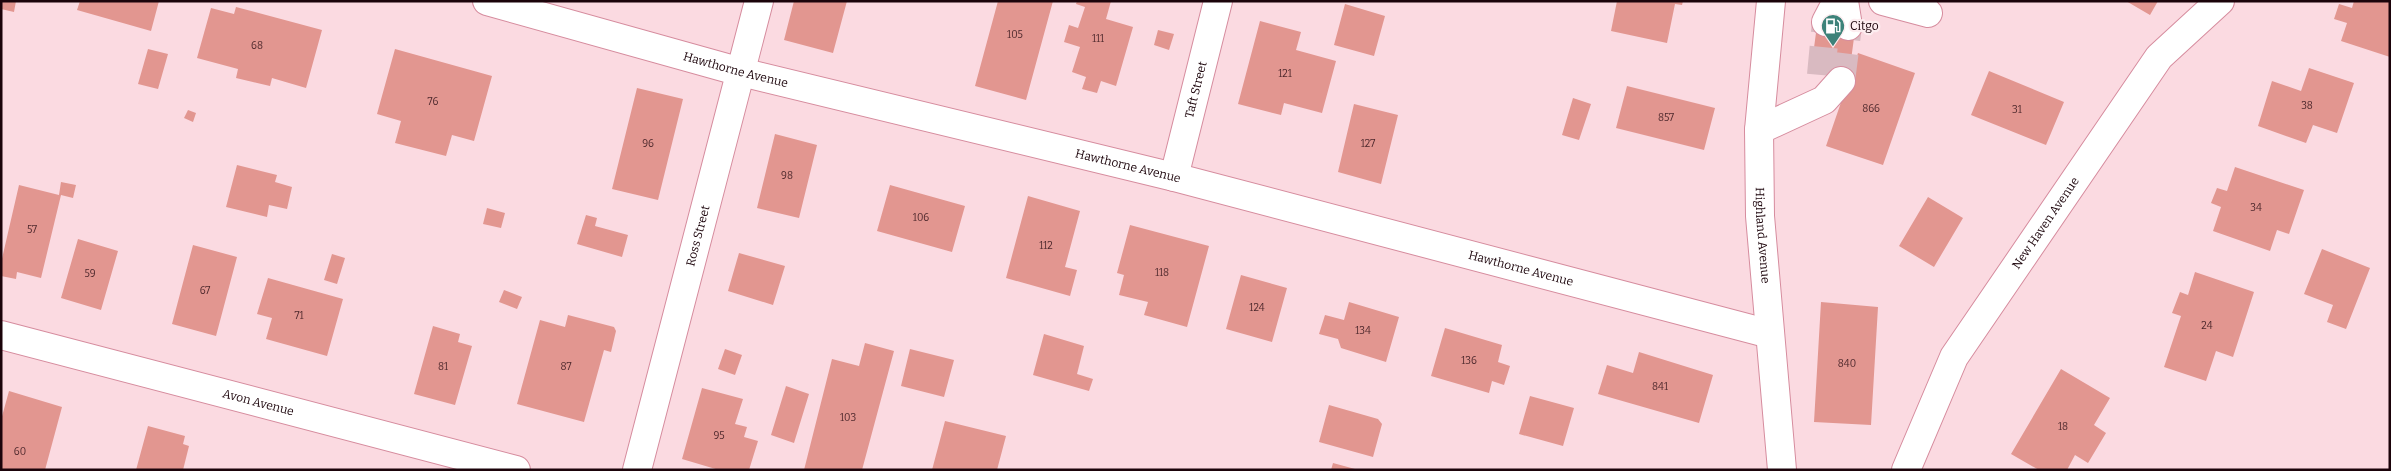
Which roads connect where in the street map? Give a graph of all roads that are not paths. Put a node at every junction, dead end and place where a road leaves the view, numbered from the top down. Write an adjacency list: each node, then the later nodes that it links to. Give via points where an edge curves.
1 (487, 1): 8 (street, Hawthorne Avenue)
2 (759, 1): 8 (street, Ross Street)
3 (1218, 1): 11 (street, Taft Street)
4 (1771, 1): 10 (street, Highland Avenue)
5 (1883, 1): 7 (street)
6 (2220, 1): 17 (street, New Haven Avenue, via 2159,56 1954,357)
7 (1928, 13)
8 (741, 72): 11 (street, Hawthorne Avenue); 15 (street, Ross Street)
9 (1828, 85): 10 (street)
10 (1759, 130): 12 (street, Highland Avenue, via 1760,216)
11 (1174, 178): 12 (street, Hawthorne Avenue)
12 (1770, 334): 16 (street, Highland Avenue)
13 (1, 335): 14 (street, Avon Avenue)
14 (516, 470)
15 (637, 470)
16 (1782, 470)
17 (1906, 470)

